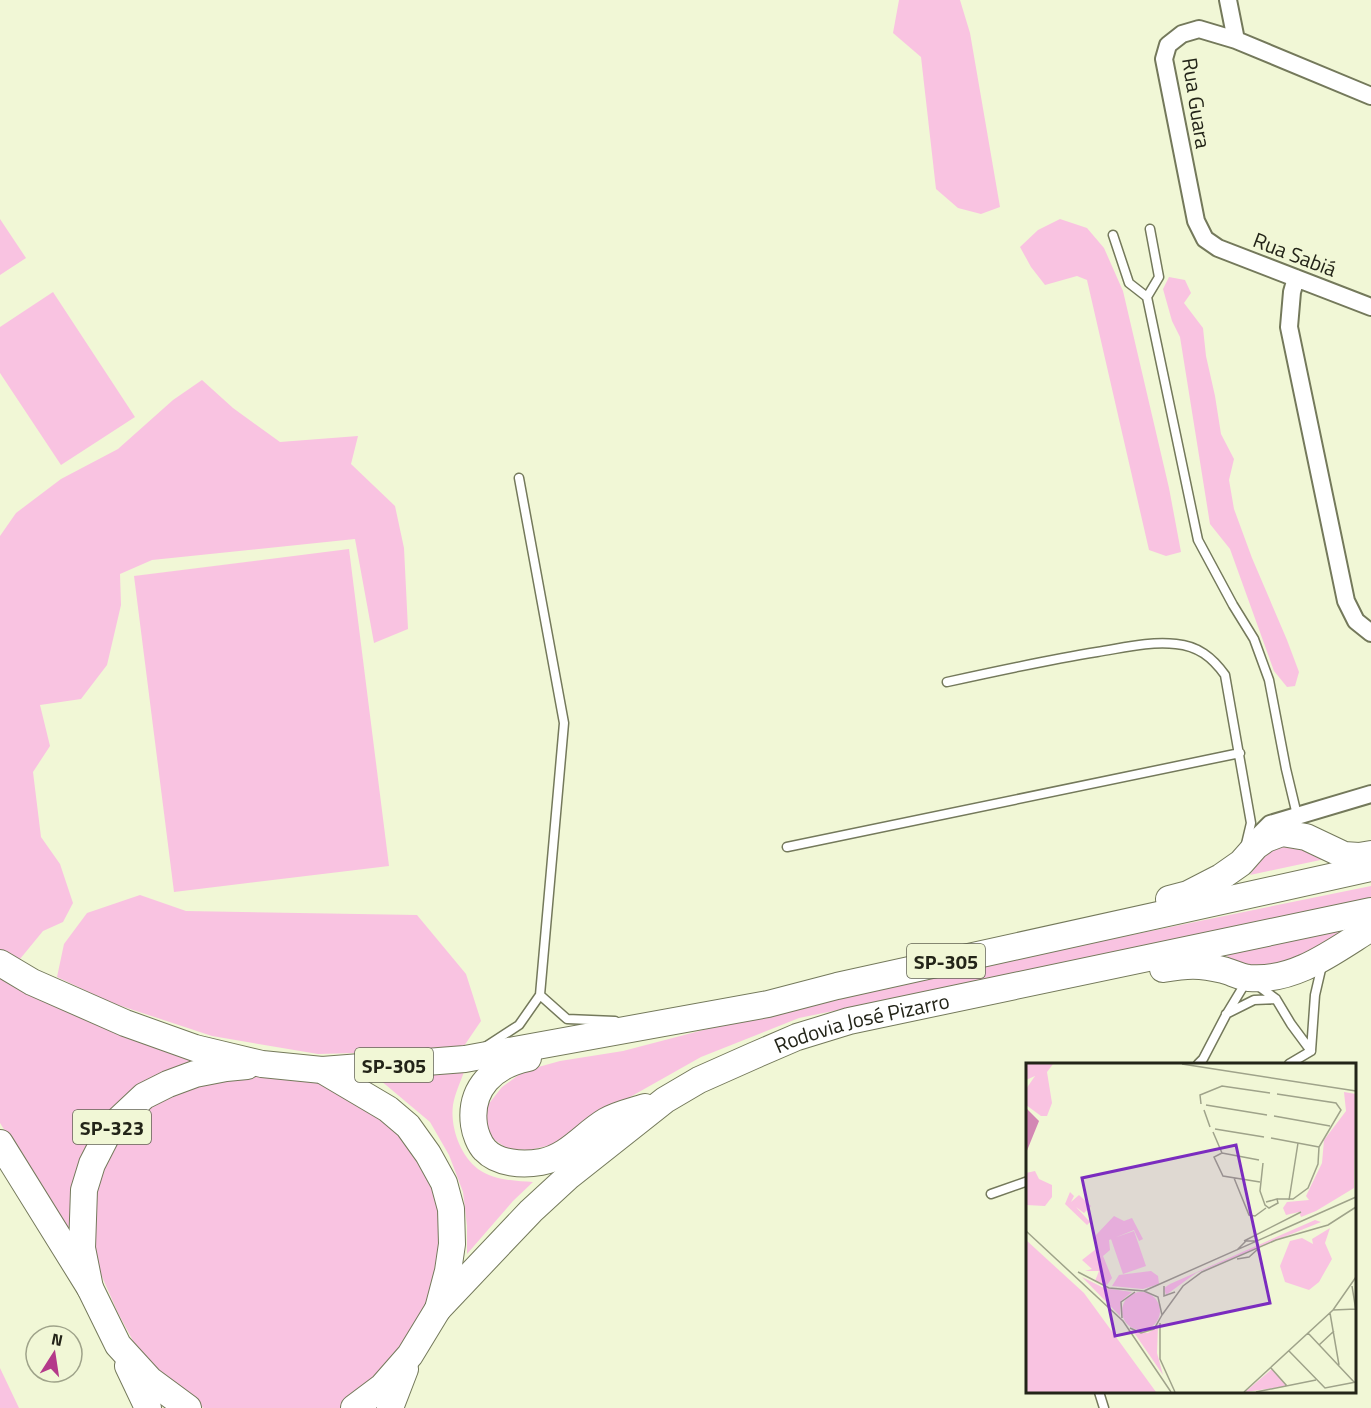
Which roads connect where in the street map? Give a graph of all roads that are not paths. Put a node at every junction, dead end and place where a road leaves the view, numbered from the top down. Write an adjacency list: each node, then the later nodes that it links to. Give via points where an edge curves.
1 (1228, 0): 2 (street)
2 (1236, 40): 3 (street, Rua Guara); 6 (street, Rua Guara, via 1199,29 1182,34 1168,45 1164,59 1196,221)
3 (1371, 96)
4 (1150, 229): 8 (lane, via 1159,277)
5 (1113, 235): 8 (lane, via 1129,283)
6 (1205, 239): 7 (street, Rua Sabiá, via 1218,248)
7 (1296, 278): 9 (street, Rua Sabiá); 11 (street, via 1289,327 1341,578 1356,621)
8 (1147, 297): 17 (lane, via 1198,540 1254,639 1269,680 1286,769)
9 (1371, 307)
10 (519, 478): 29 (lane, via 564,723)
11 (1371, 633)
12 (947, 682): 13 (lane, via 1148,644 1177,644 1215,661 1225,675)
13 (1240, 753): 15 (lane); 18 (lane)
14 (1371, 794): 17 (street)
15 (1251, 823): 16 (lane); 20 (lane)
16 (1270, 824): 17 (street); 17 (street); 20 (street, via 1255,837)
17 (1302, 826): 19 (main road, via 1344,855); 20 (main road, via 1266,839)
18 (787, 847)
19 (1371, 854)
20 (1242, 863): 24 (main road, via 1188,894 1139,907)
21 (1371, 868): 24 (main road)
22 (1371, 911): 27 (main road, Rodovia José Pizarro)
23 (1371, 928): 25 (main road)
24 (1094, 929): 32 (main road, Rodovia José Pizarro / SP-305, via 768,1004)
25 (1324, 958): 28 (main road, via 1299,970); 34 (lane, via 1315,995)
26 (0, 963): 38 (main road, SP-323, via 32,982 125,1023 195,1048)
27 (1071, 974): 28 (main road, via 1110,979 1193,964); 40 (main road, Rodovia José Pizarro, via 849,1021 797,1037 699,1080)
28 (1248, 978): 30 (lane); 31 (lane)
29 (540, 995): 32 (lane, via 567,1018); 35 (lane, via 519,1025)
30 (1276, 999): 31 (lane, via 1254,1000); 34 (lane)
31 (1226, 1015): 36 (lane)
32 (662, 1023): 33 (main road, Rodovia José Pizarro / SP-305)
33 (628, 1029): 35 (main road, Rodovia José Pizarro / SP-305); 40 (main road, via 591,1046 521,1060 488,1077 475,1099 473,1115 475,1131 484,1149 497,1158 519,1163 543,1161 569,1150 607,1121)
34 (1311, 1051): 37 (lane)
35 (465, 1059): 39 (main road, Rodovia José Pizarro / SP-305)
36 (1200, 1063)
37 (1292, 1063)
38 (262, 1064): 39 (main road, SP-323); 44 (main road, SP-323, via 195,1074 168,1084 144,1096 111,1127 84,1190 82,1248)
39 (322, 1071): 45 (main road, SP-323, via 387,1109 408,1126 444,1183 451,1209 452,1244)
40 (665, 1100): 45 (main road, Rodovia José Pizarro, via 569,1176)
41 (0, 1143): 44 (main road, SP-323)
42 (1026, 1182): 43 (lane)
43 (991, 1194)
44 (90, 1288): 46 (main road, SP-323)
45 (438, 1309): 47 (main road, SP-323)
46 (118, 1345): 49 (main road, SP-323); 50 (main road, SP-323, via 150,1380)
47 (410, 1355): 51 (main road, SP-323, via 382,1387); 52 (main road, SP-323)
48 (1099, 1393): 53 (lane)
49 (148, 1408)
50 (188, 1408)
51 (354, 1408)
52 (390, 1408)
53 (1104, 1408)

